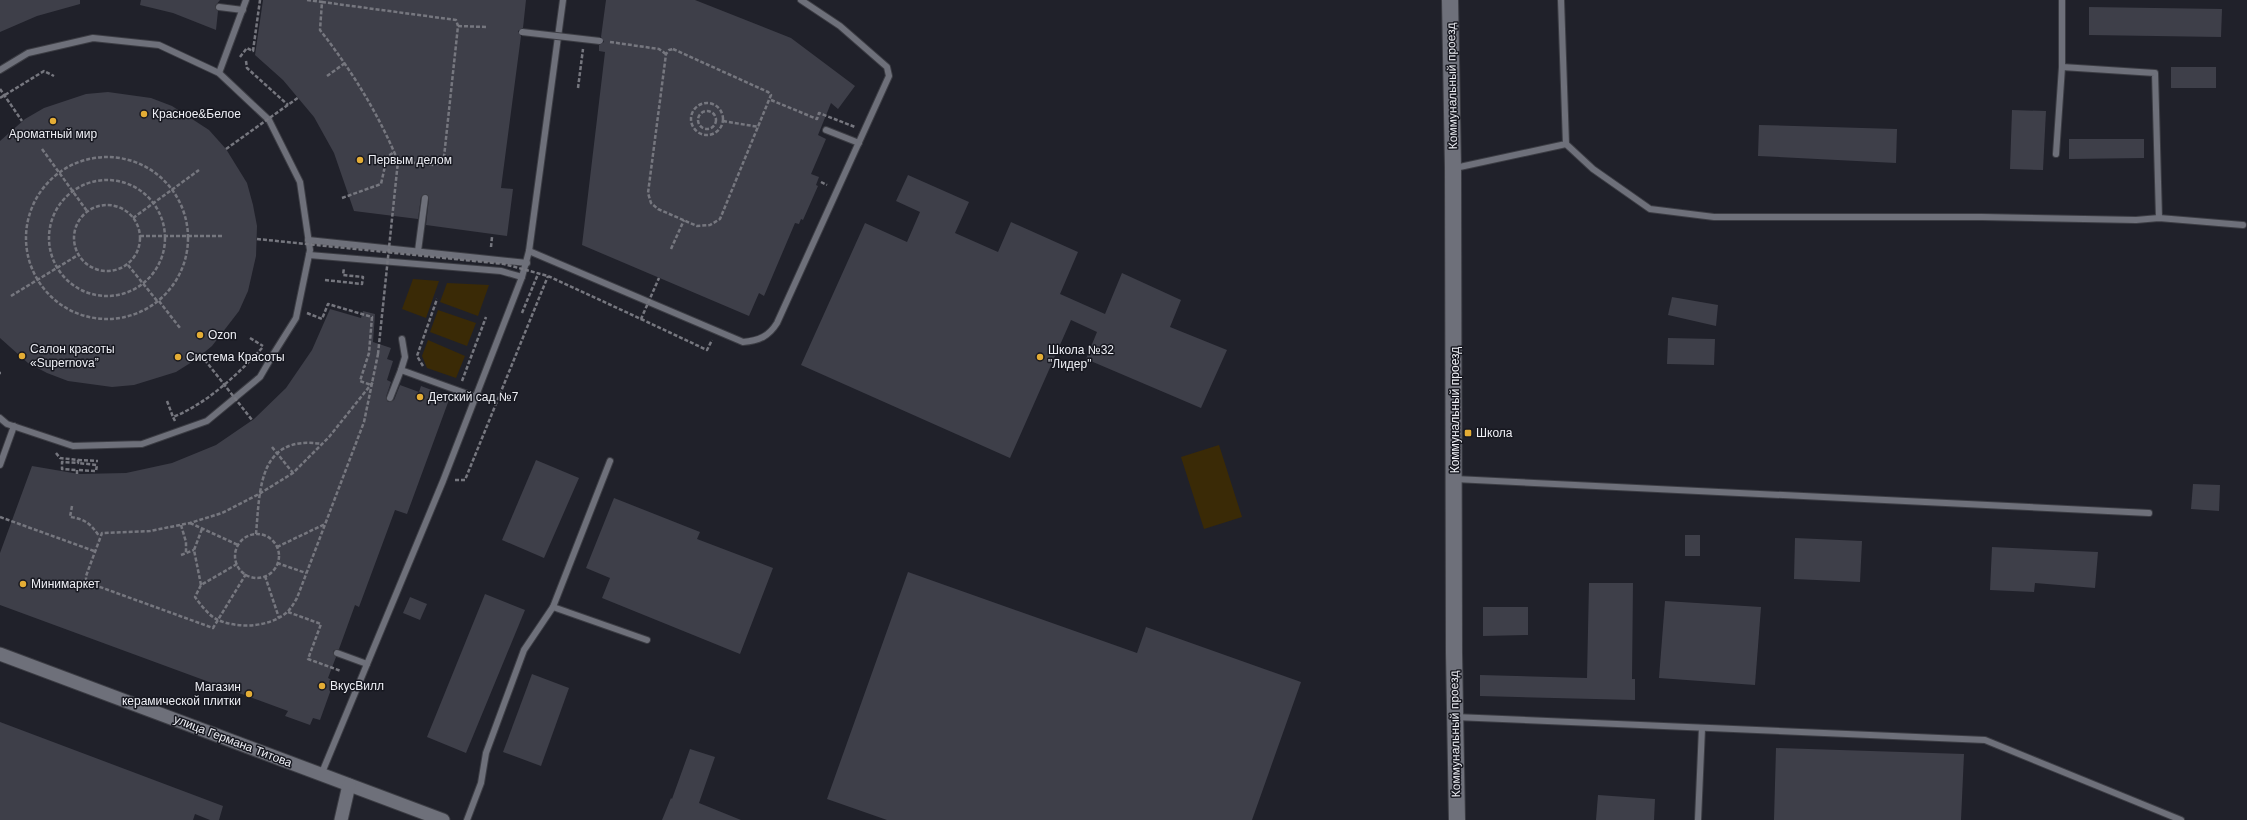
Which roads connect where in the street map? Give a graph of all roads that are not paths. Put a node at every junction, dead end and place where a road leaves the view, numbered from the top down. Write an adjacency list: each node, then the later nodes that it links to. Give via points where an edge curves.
1 (246, 0): 8 (lane)
2 (563, 0): 24 (lane)
3 (801, 0): 15 (lane, via 840,26 887,67 889,76)
4 (1450, 0): 18 (street, Коммунальный проезд)
5 (1561, 0): 16 (lane)
6 (2062, 0): 11 (lane)
7 (219, 7): 8 (lane)
8 (243, 10): 13 (lane)
9 (522, 32): 10 (lane, bridge)
10 (600, 41)
11 (2062, 67): 17 (lane); 20 (lane, via 2155,73)
12 (0, 70): 13 (lane, via 28,53 93,38 159,45)
13 (219, 73): 22 (lane, via 269,120 300,182)
14 (826, 130): 15 (lane)
15 (859, 144): 24 (lane, via 773,330 765,337 752,342 743,342)
16 (1566, 144): 18 (lane); 20 (lane, via 1593,169 1650,210 1714,217 2136,220)
17 (2056, 154)
18 (1453, 168): 36 (street, Коммунальный проезд)
19 (425, 198): 23 (lane)
20 (2159, 218): 21 (lane)
21 (2243, 225)
22 (308, 240): 23 (lane); 25 (lane)
23 (418, 251): 26 (lane)
24 (529, 251): 26 (lane)
25 (309, 255): 27 (lane, via 501,272); 33 (lane, via 296,318 260,377 207,421 142,444 73,446)
26 (527, 263): 27 (lane)
27 (522, 277): 30 (lane)
28 (402, 339): 29 (lane, via 405,357)
29 (401, 370): 30 (lane); 31 (lane)
30 (476, 397): 42 (lane)
31 (390, 398)
32 (0, 418): 33 (lane)
33 (14, 426): 35 (lane)
34 (610, 461): 38 (lane)
35 (0, 465)
36 (1455, 479): 37 (lane); 43 (street, Коммунальный проезд)
37 (2149, 513)
38 (553, 607): 39 (lane); 49 (lane, via 524,650 486,753 481,783)
39 (647, 640)
40 (337, 653): 42 (lane)
41 (0, 654): 45 (street, улица Германа Титова)
42 (367, 664): 45 (lane)
43 (1455, 717): 44 (lane); 50 (street, Коммунальный проезд)
44 (1702, 728): 51 (lane); 52 (lane, via 1985,740)
45 (321, 775): 46 (street, улица Германа Титова)
46 (349, 785): 47 (street); 48 (street, улица Германа Титова)
47 (341, 820)
48 (443, 820)
49 (467, 820)
50 (1457, 820)
51 (1698, 820)
52 (2181, 820)

